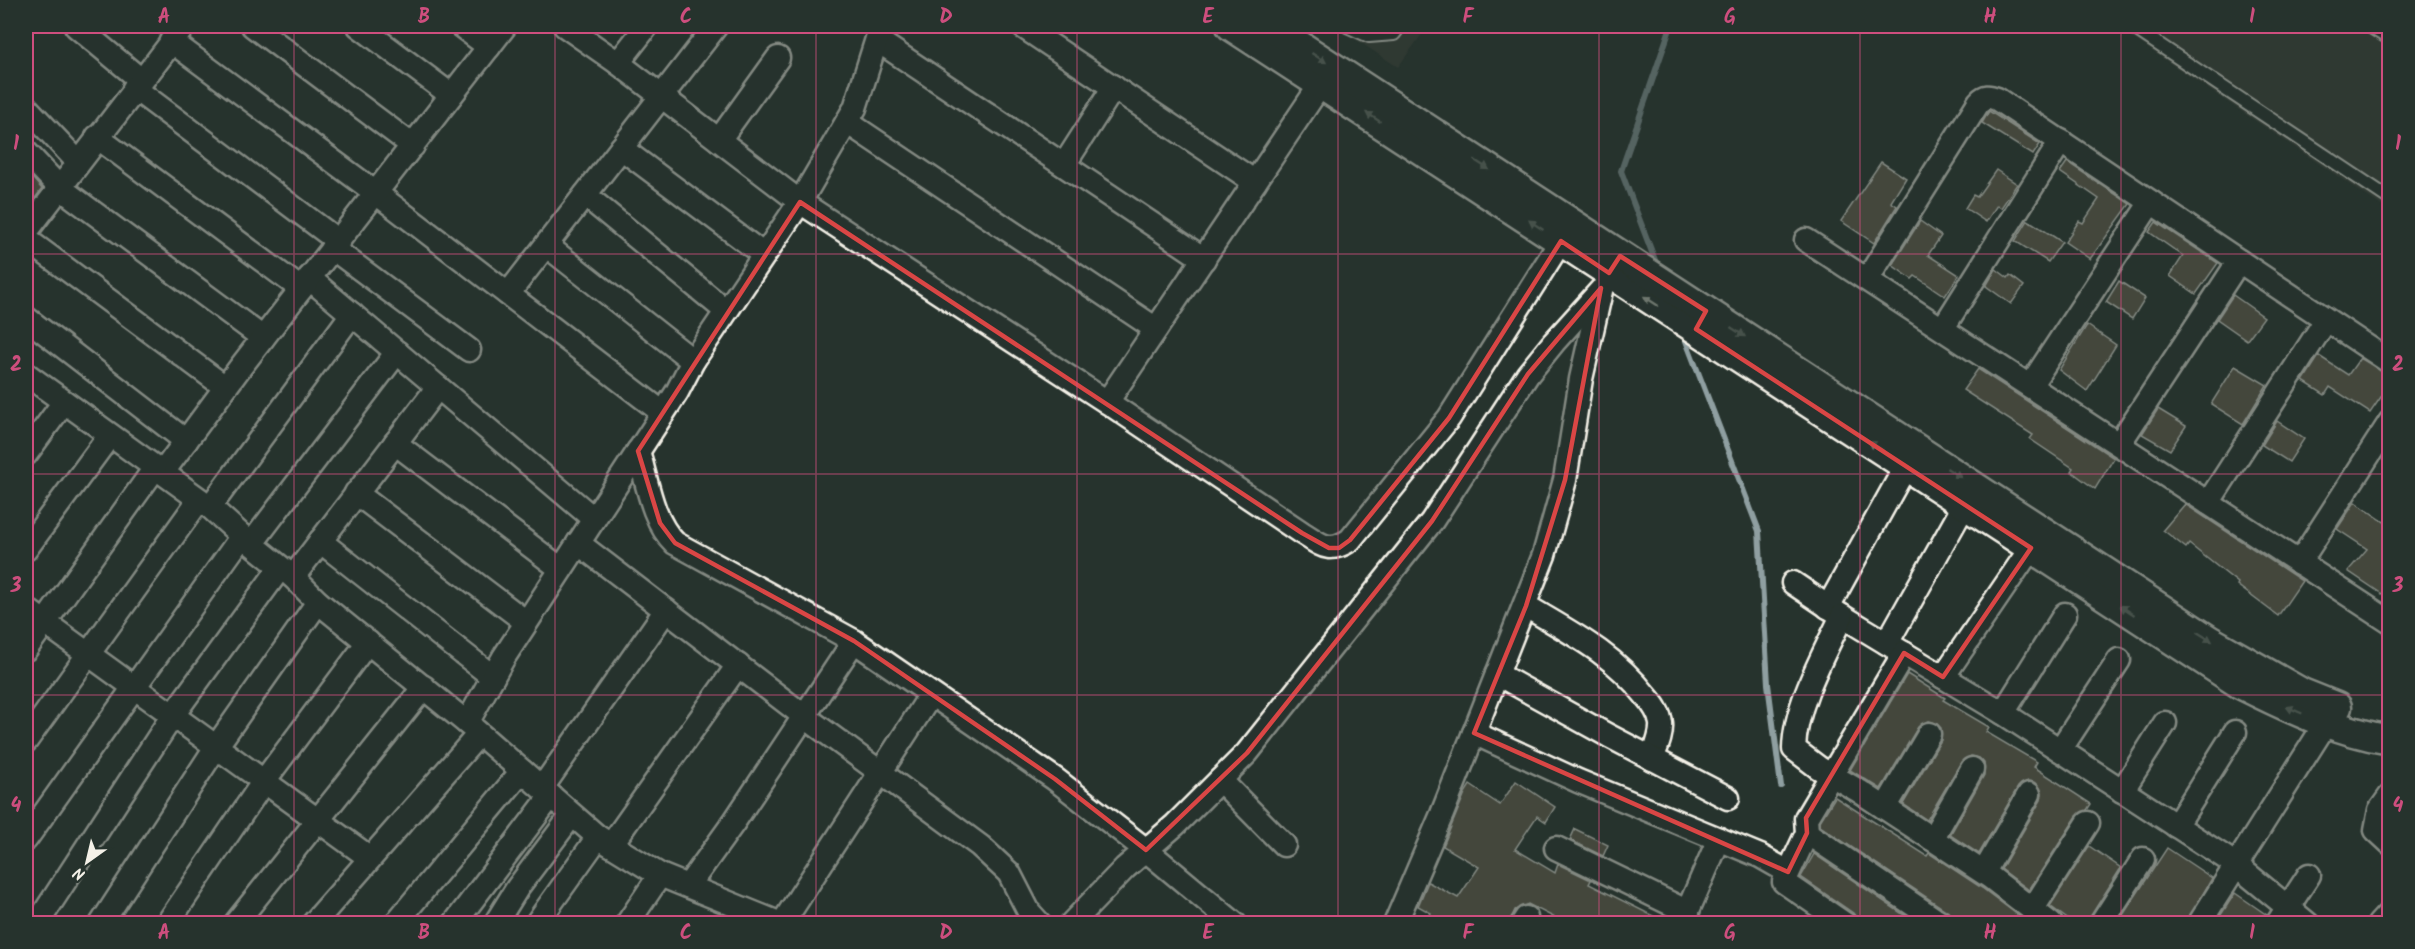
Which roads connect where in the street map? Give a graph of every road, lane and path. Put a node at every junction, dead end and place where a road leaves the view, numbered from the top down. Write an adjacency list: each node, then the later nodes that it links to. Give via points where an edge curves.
1 (76, 26): 22 (street)
2 (253, 26): 32 (street)
3 (359, 26): 25 (street)
4 (461, 26): 19 (street)
5 (505, 26): 19 (street)
6 (566, 26): 21 (street)
7 (647, 26): 21 (street)
8 (716, 26): 26 (street)
9 (1022, 26): 24 (street)
10 (1231, 26): 23 (street)
11 (1270, 26): 53 (street, one-way to 53)
12 (1347, 26): 13 (lane, via 1368,36 1394,34)
13 (1400, 26)
14 (2131, 26): 41 (lane)
15 (2369, 26): 18 (lane)
16 (178, 33): 22 (street); 39 (street)
17 (879, 33): 28 (street); 36 (street)
18 (2390, 39)
19 (489, 47): 25 (street)
20 (778, 58): 30 (street)
21 (618, 63): 26 (street)
22 (138, 84): 29 (street); 48 (street)
23 (1321, 84): 37 (street); 47 (street, one-way to 23)
24 (1114, 87): 36 (street); 37 (street)
25 (452, 95): 32 (street)
26 (662, 96): 30 (street); 33 (street)
27 (26, 107): 35 (street)
28 (847, 122): 42 (street); 63 (street)
29 (97, 137): 35 (street); 55 (street)
30 (718, 140): 42 (street)
31 (2061, 141): 43 (street); 54 (street, via 1997,99 1983,97); 62 (street)
32 (413, 146): 39 (street)
33 (621, 148): 40 (street); 50 (street)
34 (26, 152): 38 (street)
35 (78, 162): 38 (street)
36 (1064, 165): 51 (street)
37 (1255, 182): 51 (street)
38 (59, 187): 44 (street); 64 (street)
39 (376, 193): 48 (street); 56 (street)
40 (585, 195): 49 (street); 57 (street)
41 (2390, 199)
42 (800, 202): 50 (street); 74 (street)
43 (2151, 202): 52 (street); 70 (street)
44 (26, 232)
45 (26, 239): 71 (street)
46 (1806, 240): 54 (street)
47 (1561, 241): 53 (street); 74 (street, via 1449,418 1350,540 1339,548 1329,548 1302,533)
48 (335, 245): 55 (street); 65 (street)
49 (546, 245): 56 (street); 67 (street)
50 (764, 255): 57 (street)
51 (1204, 259): 63 (street)
52 (2239, 261): 61 (street); 80 (street)
53 (1616, 273): 59 (street); 100 (street, via 1581,379 1565,480); 140 (street, via 1528,374 1432,521 1247,753)
54 (1868, 278): 62 (street)
55 (305, 283): 58 (street); 64 (street)
56 (508, 294): 75 (street)
57 (726, 311): 67 (street)
58 (352, 314): 66 (street); 87 (street)
59 (1693, 315): 83 (street, one-way to 59); 124 (street, one-way to 124, via 2209,640 2302,693 2361,716)
60 (26, 318): 78 (street)
61 (2326, 320): 68 (street); 86 (street)
62 (1943, 328): 70 (street)
63 (1156, 329): 74 (street)
64 (263, 338): 71 (street)
65 (469, 350)
66 (397, 352): 72 (street); 90 (street)
67 (693, 361): 75 (street)
68 (2390, 362)
69 (26, 374): 73 (street)
70 (2030, 386): 80 (street)
71 (225, 387): 78 (street)
72 (438, 387): 79 (street); 89 (street)
73 (64, 402): 77 (street); 82 (street)
74 (1107, 402)
75 (663, 413): 81 (street)
76 (2390, 422): 95 (street)
77 (110, 435): 84 (street); 94 (street)
78 (186, 441): 84 (street)
79 (395, 442): 85 (street); 96 (street)
80 (2119, 444): 86 (street)
81 (638, 451): 89 (street); 108 (street, via 660,523 675,543)
82 (26, 454)
83 (1906, 466): 88 (street); 103 (street)
84 (159, 470): 87 (street); 107 (street)
85 (356, 493): 91 (street); 105 (street)
86 (2208, 502): 95 (street)
87 (204, 504): 90 (street); 112 (street)
88 (1965, 504): 93 (street); 110 (street)
89 (594, 519): 92 (street)
90 (247, 540): 97 (street); 118 (street)
91 (320, 541): 97 (street); 116 (street)
92 (578, 543): 96 (street); 102 (street)
93 (2031, 548): 117 (street); 126 (street, one-way to 93, via 2240,684)
94 (26, 549)
95 (2299, 563): 106 (street)
96 (561, 569): 105 (street)
97 (286, 572): 99 (street); 122 (street)
98 (1793, 583): 103 (street)
99 (318, 602): 109 (street); 133 (street)
100 (1526, 606): 115 (street); 135 (street, via 1597,648 1637,685 1661,721)
101 (26, 609): 107 (street)
102 (666, 610): 114 (street); 143 (street)
103 (1835, 611): 110 (street); 139 (street, via 1795,729 1794,749)
104 (2065, 614): 121 (street)
105 (526, 622): 116 (street)
106 (2390, 622)
107 (46, 623): 111 (street); 112 (street)
108 (854, 641): 120 (street); 123 (street)
109 (368, 642): 119 (street); 141 (street)
110 (1895, 648): 117 (street); 139 (street)
111 (26, 649)
112 (89, 655): 118 (street); 132 (street)
113 (2119, 660): 134 (street)
114 (738, 665): 123 (street); 156 (street)
115 (1497, 674): 129 (street); 135 (street)
116 (493, 677): 127 (street)
117 (1943, 677): 121 (street)
118 (134, 687): 122 (street); 153 (street)
119 (424, 687): 127 (street); 149 (street)
120 (930, 696): 138 (street); 160 (street, via 1055,779)
121 (2003, 713): 134 (street)
122 (173, 715): 133 (street); 173 (street)
123 (804, 716): 138 (street); 168 (street)
124 (2390, 720)
125 (2164, 723): 142 (street)
126 (2326, 723): 131 (street); 163 (street)
127 (473, 728): 137 (street); 161 (street)
128 (2235, 732): 151 (street)
129 (1474, 733): 154 (street); 187 (street)
130 (1929, 734): 147 (street)
131 (2390, 740)
132 (26, 741)
133 (216, 747): 141 (street); 174 (street)
134 (2060, 750): 142 (street)
135 (1652, 759): 146 (street)
136 (1972, 769): 155 (street)
137 (522, 771): 143 (street); 178 (street)
138 (880, 772): 183 (street); 184 (street, via 980,846 1009,873 1029,912)
139 (1831, 776): 147 (street); 152 (street, via 1806,818)
140 (1220, 780): 158 (street); 160 (street)
141 (264, 781): 149 (street); 175 (street)
142 (2122, 791): 151 (street)
143 (546, 792): 148 (street); 179 (street)
144 (2029, 794): 165 (street)
145 (2390, 796): 157 (street, via 2380,810 2376,830)
146 (1728, 798)
147 (1885, 808): 155 (street)
148 (572, 815): 156 (street); 180 (street)
149 (317, 819): 161 (street); 176 (street)
150 (2088, 823): 172 (street)
151 (2176, 826): 163 (street)
152 (1807, 833): 164 (street); 189 (street)
153 (26, 839)
154 (1719, 839): 164 (street); 171 (street)
155 (1932, 839): 165 (street)
156 (605, 841): 166 (street); 181 (street)
157 (2390, 843)
158 (1284, 845)
159 (1556, 848): 171 (street)
160 (1146, 850): 185 (street); 186 (street)
161 (370, 858): 177 (street)
162 (2143, 859): 190 (street)
163 (2235, 864): 170 (street); 191 (street)
164 (1788, 872): 188 (street, via 1784,882)
165 (1984, 872): 172 (street)
166 (660, 875): 168 (street); 182 (street)
167 (2309, 875): 170 (street)
168 (688, 886): 183 (street)
169 (2390, 912): 193 (street)
170 (2283, 915): 192 (street)
171 (1685, 918)
172 (2039, 918)
173 (37, 924)
174 (101, 924)
175 (167, 924)
176 (236, 924)
177 (313, 924)
178 (395, 924)
179 (454, 924)
180 (495, 924)
181 (536, 924)
182 (627, 924)
183 (781, 924)
184 (1040, 924)
185 (1071, 924)
186 (1235, 924)
187 (1395, 924)
188 (1845, 924)
189 (1942, 924)
190 (2101, 924)
191 (2199, 924)
192 (2308, 924)
193 (2379, 924)

